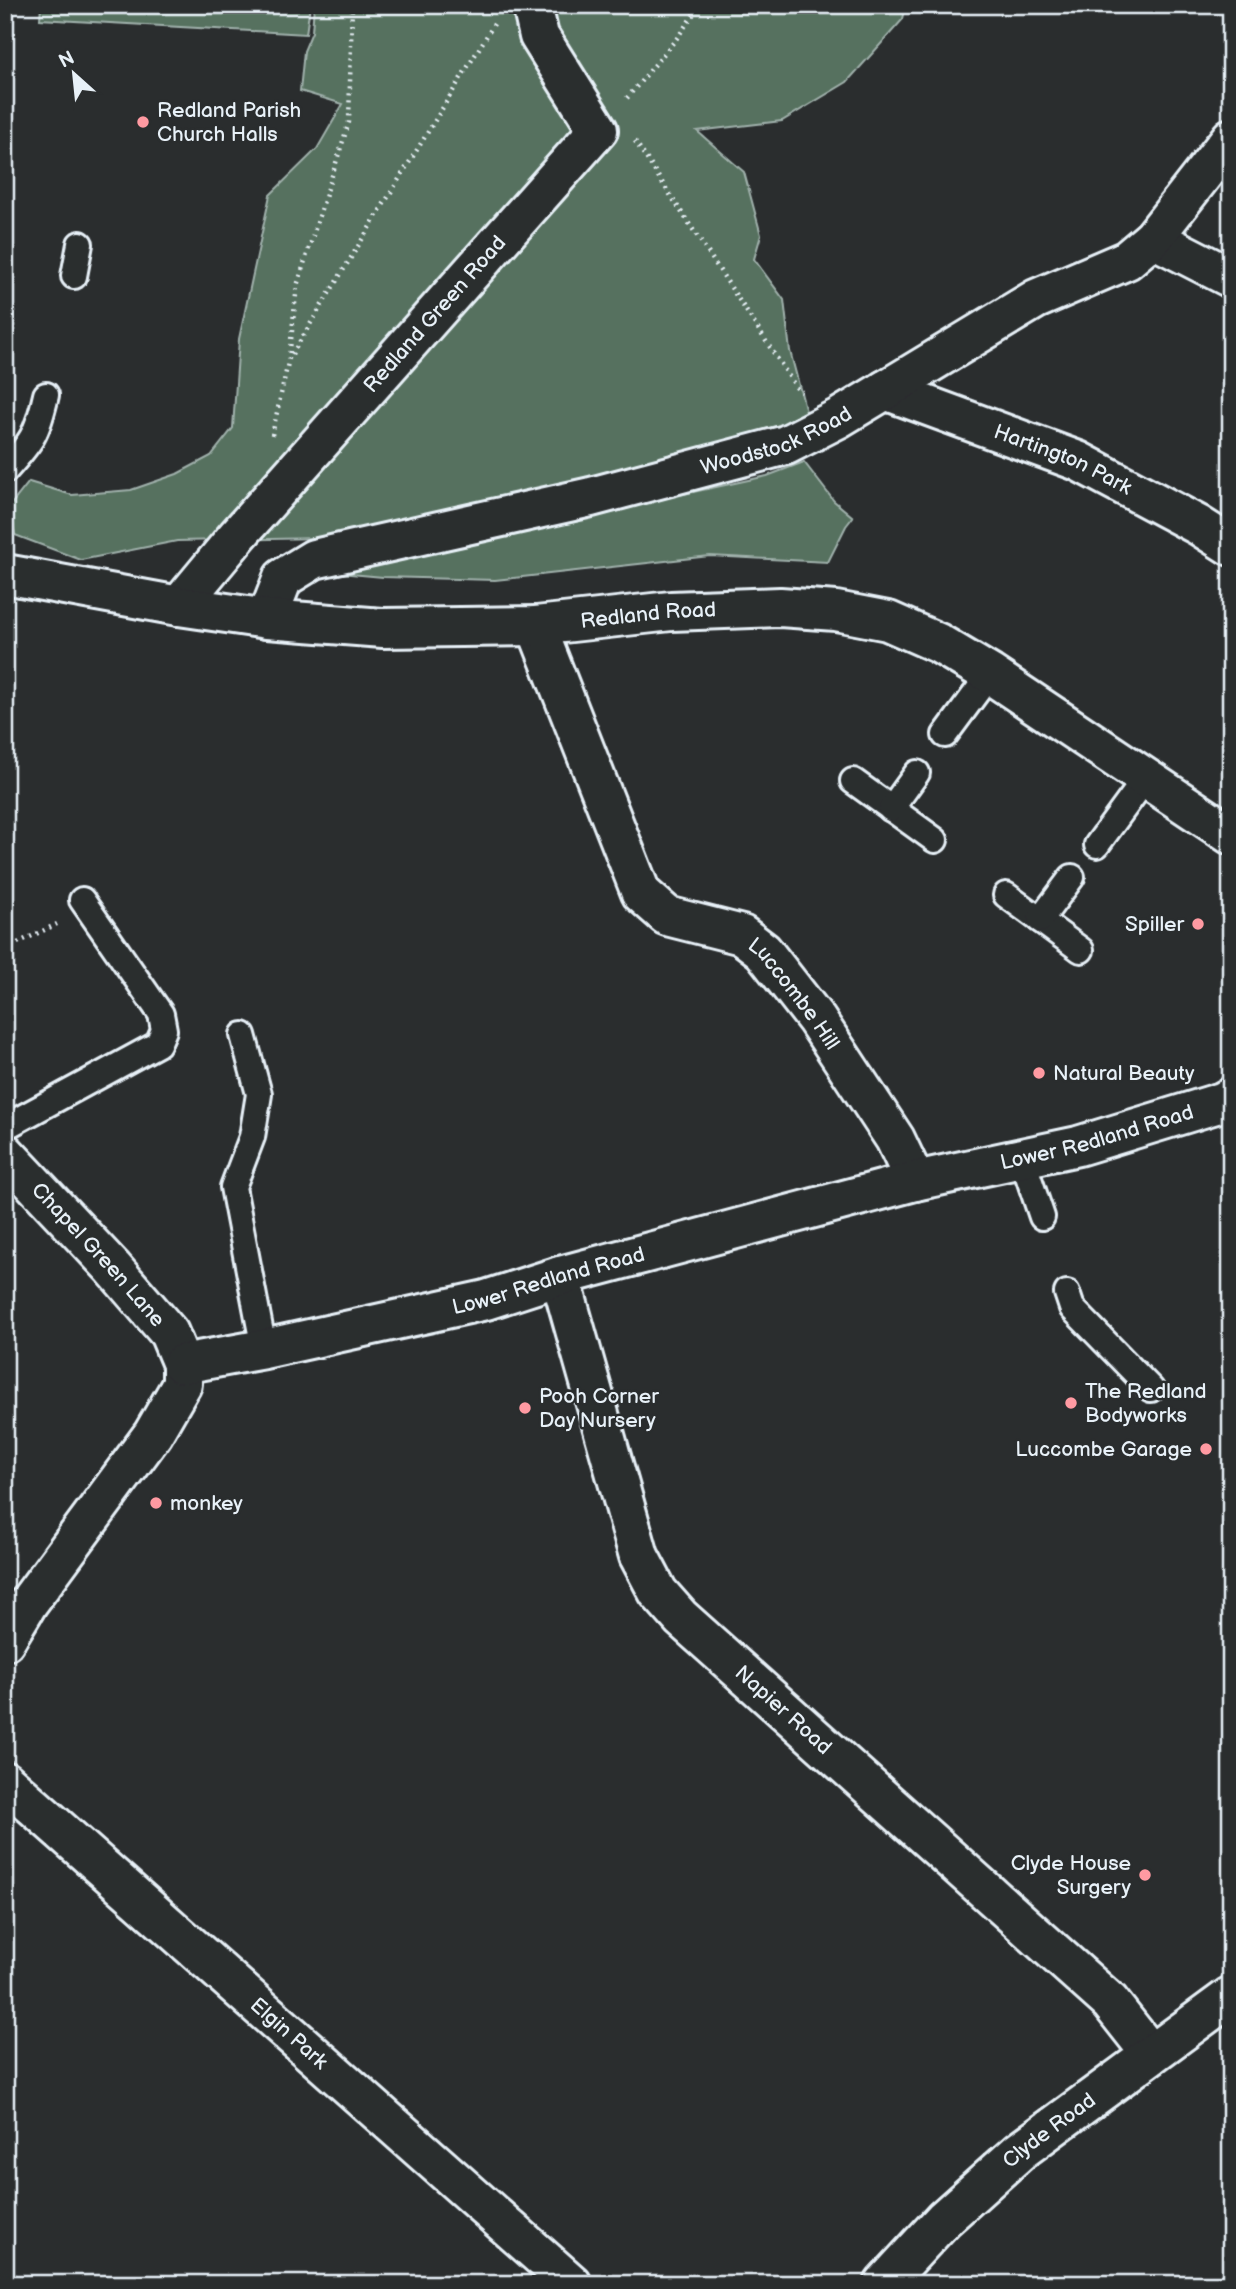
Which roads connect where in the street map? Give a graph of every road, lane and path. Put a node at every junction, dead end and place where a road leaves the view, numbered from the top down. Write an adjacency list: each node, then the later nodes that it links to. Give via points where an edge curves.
1 (352, 5): 10 (path, via 349,122 297,286)
2 (700, 5): 4 (path)
3 (515, 11): 4 (street); 10 (path)
4 (607, 121): 13 (path, via 798,390); 18 (street, Redland Green Road)
5 (1231, 138): 6 (street, Woodstock Road)
6 (1153, 238): 9 (street); 11 (street, Woodstock Road, via 1127,260 1036,299)
7 (80, 244): 8 (lane)
8 (74, 276)
9 (1231, 278)
10 (289, 358): 14 (path)
11 (885, 390): 13 (street, Woodstock Road); 16 (street, Hartington Park, via 1078,461)
12 (46, 396): 15 (lane, via 34,436)
13 (839, 418): 19 (street, Woodstock Road, via 786,445 630,487 314,559 283,578)
14 (271, 439)
15 (5, 471)
16 (1231, 546)
17 (5, 574): 18 (street, Redland Road)
18 (179, 606): 19 (street, Redland Road)
19 (267, 619): 20 (street, Redland Road, via 383,628)
20 (536, 626): 21 (street, Redland Road, via 671,611 780,607 836,611 888,621); 41 (street, Luccombe Hill, via 641,894 667,916 742,935 763,951 874,1106)
21 (990, 674): 22 (lane); 24 (street, Redland Road)
22 (945, 735)
23 (917, 773): 26 (lane)
24 (1146, 778): 27 (street, Redland Road); 29 (lane)
25 (853, 781): 26 (lane)
26 (891, 809): 28 (lane)
27 (1231, 835)
28 (935, 840)
29 (1097, 845)
30 (1072, 877): 33 (lane)
31 (1006, 895): 33 (lane)
32 (85, 904): 34 (path); 38 (lane, via 161,1014 164,1030 158,1044)
33 (1040, 920): 35 (lane)
34 (5, 949)
35 (1081, 950)
36 (243, 1035): 45 (lane, via 258,1094 252,1136 233,1186)
37 (1228, 1103): 40 (street, Lower Redland Road)
38 (5, 1128)
39 (5, 1153): 46 (street, Chapel Green Lane, via 169,1333)
40 (1022, 1158): 41 (street, Lower Redland Road); 42 (lane)
41 (915, 1181): 43 (street, Lower Redland Road)
42 (1042, 1217)
43 (560, 1276): 45 (street, Lower Redland Road, via 486,1300); 51 (street, Napier Road, via 639,1556 658,1592 681,1618 1110,2003)
44 (1067, 1293): 47 (lane, via 1072,1308)
45 (264, 1349): 46 (street, Lower Redland Road)
46 (182, 1364): 48 (street, via 182,1384 153,1434)
47 (1151, 1389)
48 (5, 1641)
49 (5, 1781): 52 (street, Elgin Park)
50 (1231, 1996): 51 (street, Clyde Road)
51 (1150, 2054): 53 (street, Clyde Road, via 1020,2151 944,2219)
52 (572, 2284)
53 (884, 2284)

